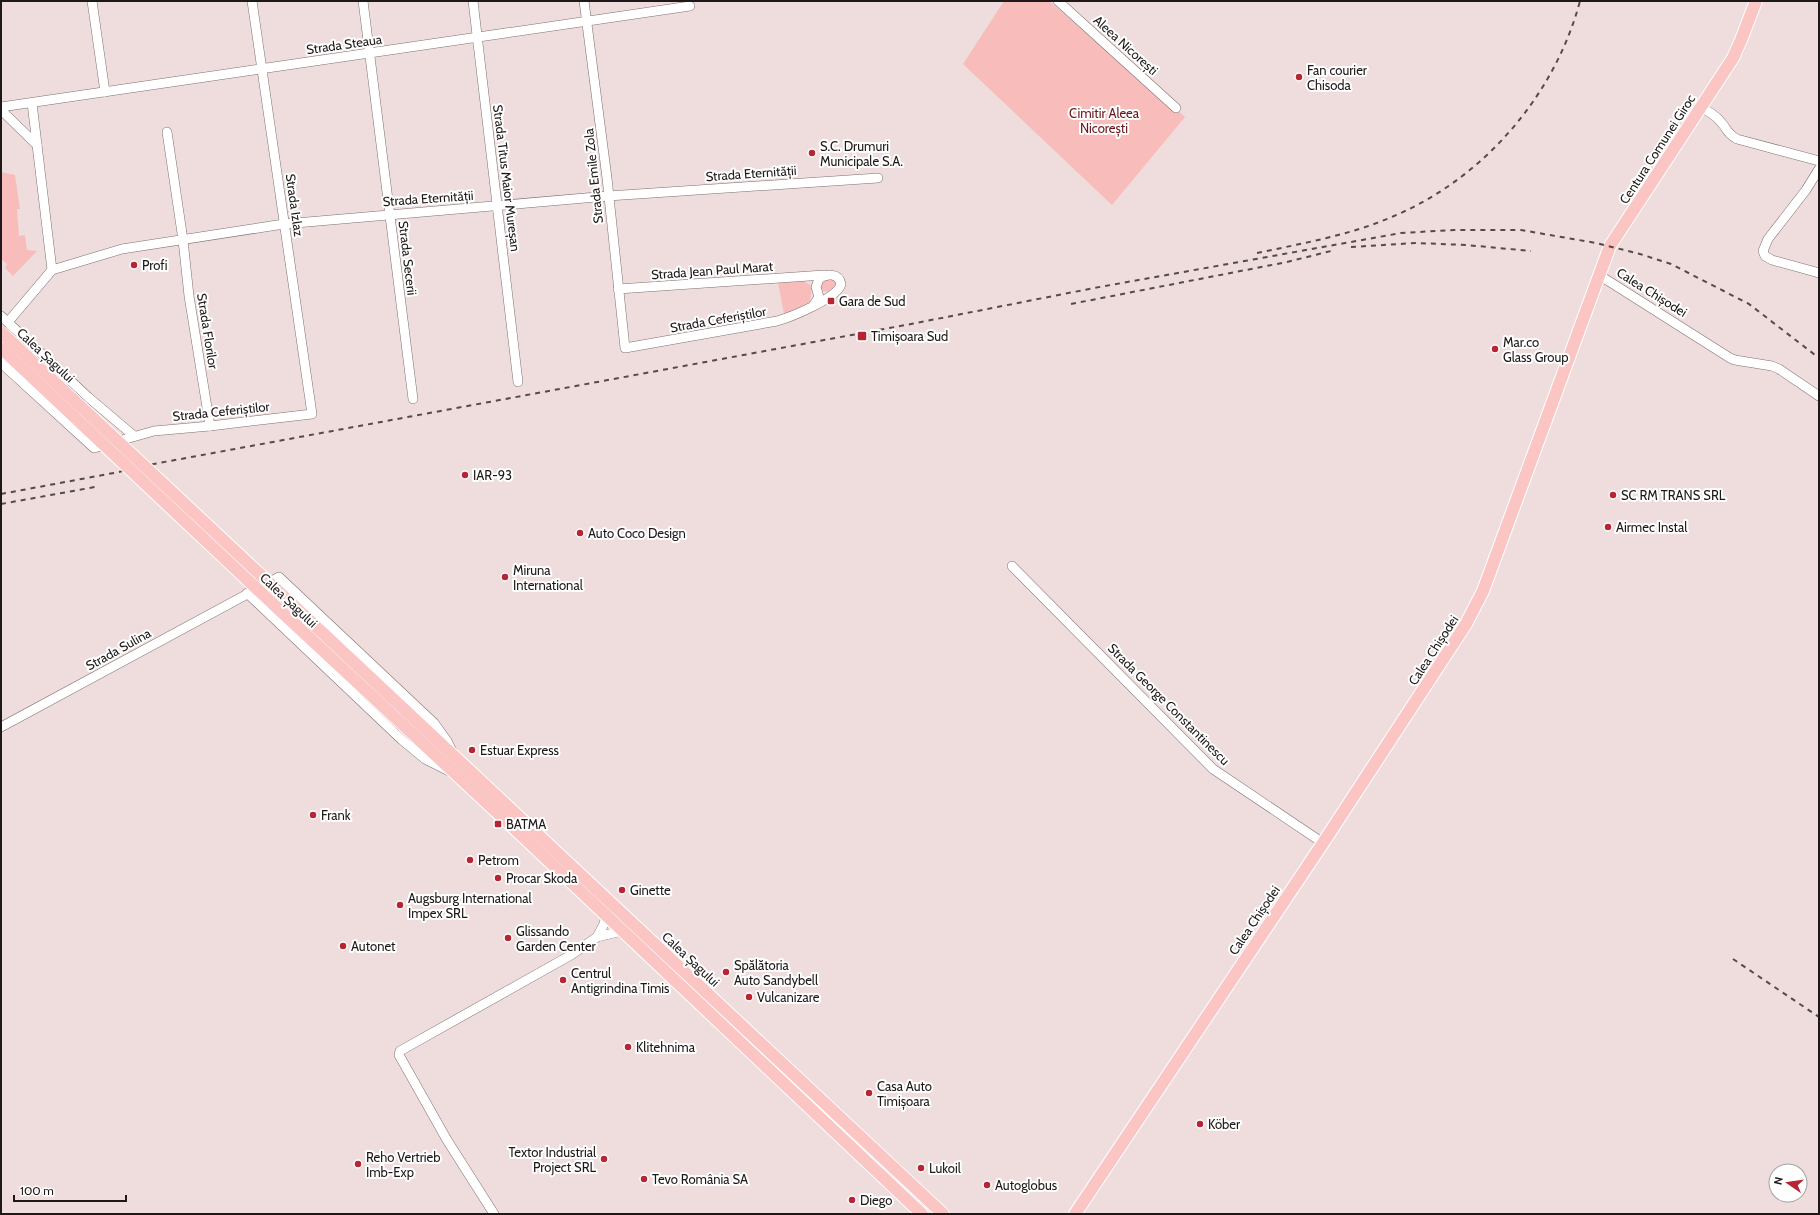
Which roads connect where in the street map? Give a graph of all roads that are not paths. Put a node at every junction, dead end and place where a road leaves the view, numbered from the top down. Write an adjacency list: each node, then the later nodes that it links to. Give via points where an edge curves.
1 (92, 1): 13 (street)
2 (252, 1): 12 (street, Strada Izlaz)
3 (363, 1): 11 (street, Strada Secerii)
4 (473, 1): 10 (street, Strada Titus Maior Mureșan)
5 (584, 1): 9 (street, Strada Emile Zola)
6 (1058, 1): 16 (street, Aleea Nicorești)
7 (1756, 1): 17 (main road, Centura Comunei Giroc, via 1733,58)
8 (690, 6): 9 (street, Strada Steaua)
9 (587, 21): 10 (street, Strada Steaua); 23 (street, Strada Emile Zola)
10 (477, 37): 11 (street, Strada Steaua); 24 (street, Strada Titus Maior Mureșan)
11 (369, 53): 12 (street, Strada Steaua); 25 (street, Strada Secerii)
12 (261, 69): 13 (street, Strada Steaua); 26 (street, Strada Izlaz)
13 (106, 92): 14 (street, Strada Steaua)
14 (32, 103): 15 (street, Strada Steaua); 19 (street)
15 (1, 108): 19 (street)
16 (1176, 108)
17 (1701, 108): 20 (street, via 1714,115 1729,135 1737,139); 31 (main road, Centura Comunei Giroc, via 1610,246)
18 (167, 132): 27 (street, Strada Florilor)
19 (37, 145): 28 (street)
20 (1819, 161)
21 (1819, 169): 29 (street, via 1768,240 1763,251 1765,256 1772,260)
22 (878, 178): 23 (street, Strada Eternității)
23 (608, 196): 24 (street, Strada Eternității); 33 (street, Strada Emile Zola)
24 (498, 206): 25 (street, Strada Eternității); 44 (street, Strada Titus Maior Mureșan)
25 (390, 214): 26 (street, Strada Eternității); 46 (street, Strada Secerii)
26 (284, 224): 27 (street, Strada Eternității); 48 (street, Strada Izlaz)
27 (183, 240): 28 (street, Strada Eternității, via 122,249); 49 (street, Strada Florilor, via 189,296)
28 (52, 270): 38 (street)
29 (1819, 273)
30 (825, 275): 32 (street, Strada Jean Paul Marat); 34 (street, via 818,280); 35 (street, Strada Ceferiștilor, via 836,276 841,282 840,289)
31 (1599, 275): 45 (street, Calea Chișodei, via 1730,358 1772,366); 57 (main road, Calea Chișodei, via 1476,607)
32 (808, 277): 33 (street, Strada Jean Paul Marat); 34 (street, via 813,279)
33 (618, 289): 41 (street, Strada Emile Zola)
34 (817, 289): 35 (street, via 824,296); 36 (street, via 818,300)
35 (831, 295): 36 (street, Strada Ceferiștilor)
36 (813, 306): 41 (street, Strada Ceferiștilor, via 777,322)
37 (1, 316): 38 (street, Calea Șagului)
38 (8, 322): 43 (street, Calea Șagului)
39 (1, 332): 55 (main road, Calea Șagului, bridge)
40 (1, 348): 56 (main road, Calea Șagului, bridge)
41 (625, 348)
42 (1, 363): 47 (street)
43 (70, 380): 47 (street, Calea Șagului, via 72,395 68,403 55,408); 50 (street, Calea Șagului)
44 (518, 382)
45 (1819, 396)
46 (413, 399)
47 (47, 404): 50 (street, via 94,448)
48 (312, 414): 49 (street, Strada Ceferiștilor)
49 (210, 426): 50 (street, Strada Ceferiștilor, via 154,430)
50 (134, 436)
51 (1012, 566): 57 (street, Strada George Constantinescu, via 1213,769)
52 (279, 577): 53 (street, Strada Sulina); 55 (street, Calea Șagului, via 434,723)
53 (246, 594): 54 (street, Strada Sulina); 56 (street, Calea Șagului, via 402,740 426,759)
54 (1, 727)
55 (455, 758): 63 (main road, Calea Șagului)
56 (455, 774): 58 (main road, Calea Șagului)
57 (1323, 843): 64 (main road, Calea Chișodei)
58 (606, 916): 59 (main road, Calea Șagului); 60 (street)
59 (622, 931): 60 (street); 62 (main road, Calea Șagului)
60 (597, 937): 61 (street, via 571,955 400,1051 399,1055 447,1140)
61 (494, 1214)
62 (922, 1214)
63 (943, 1214)
64 (1075, 1214)

